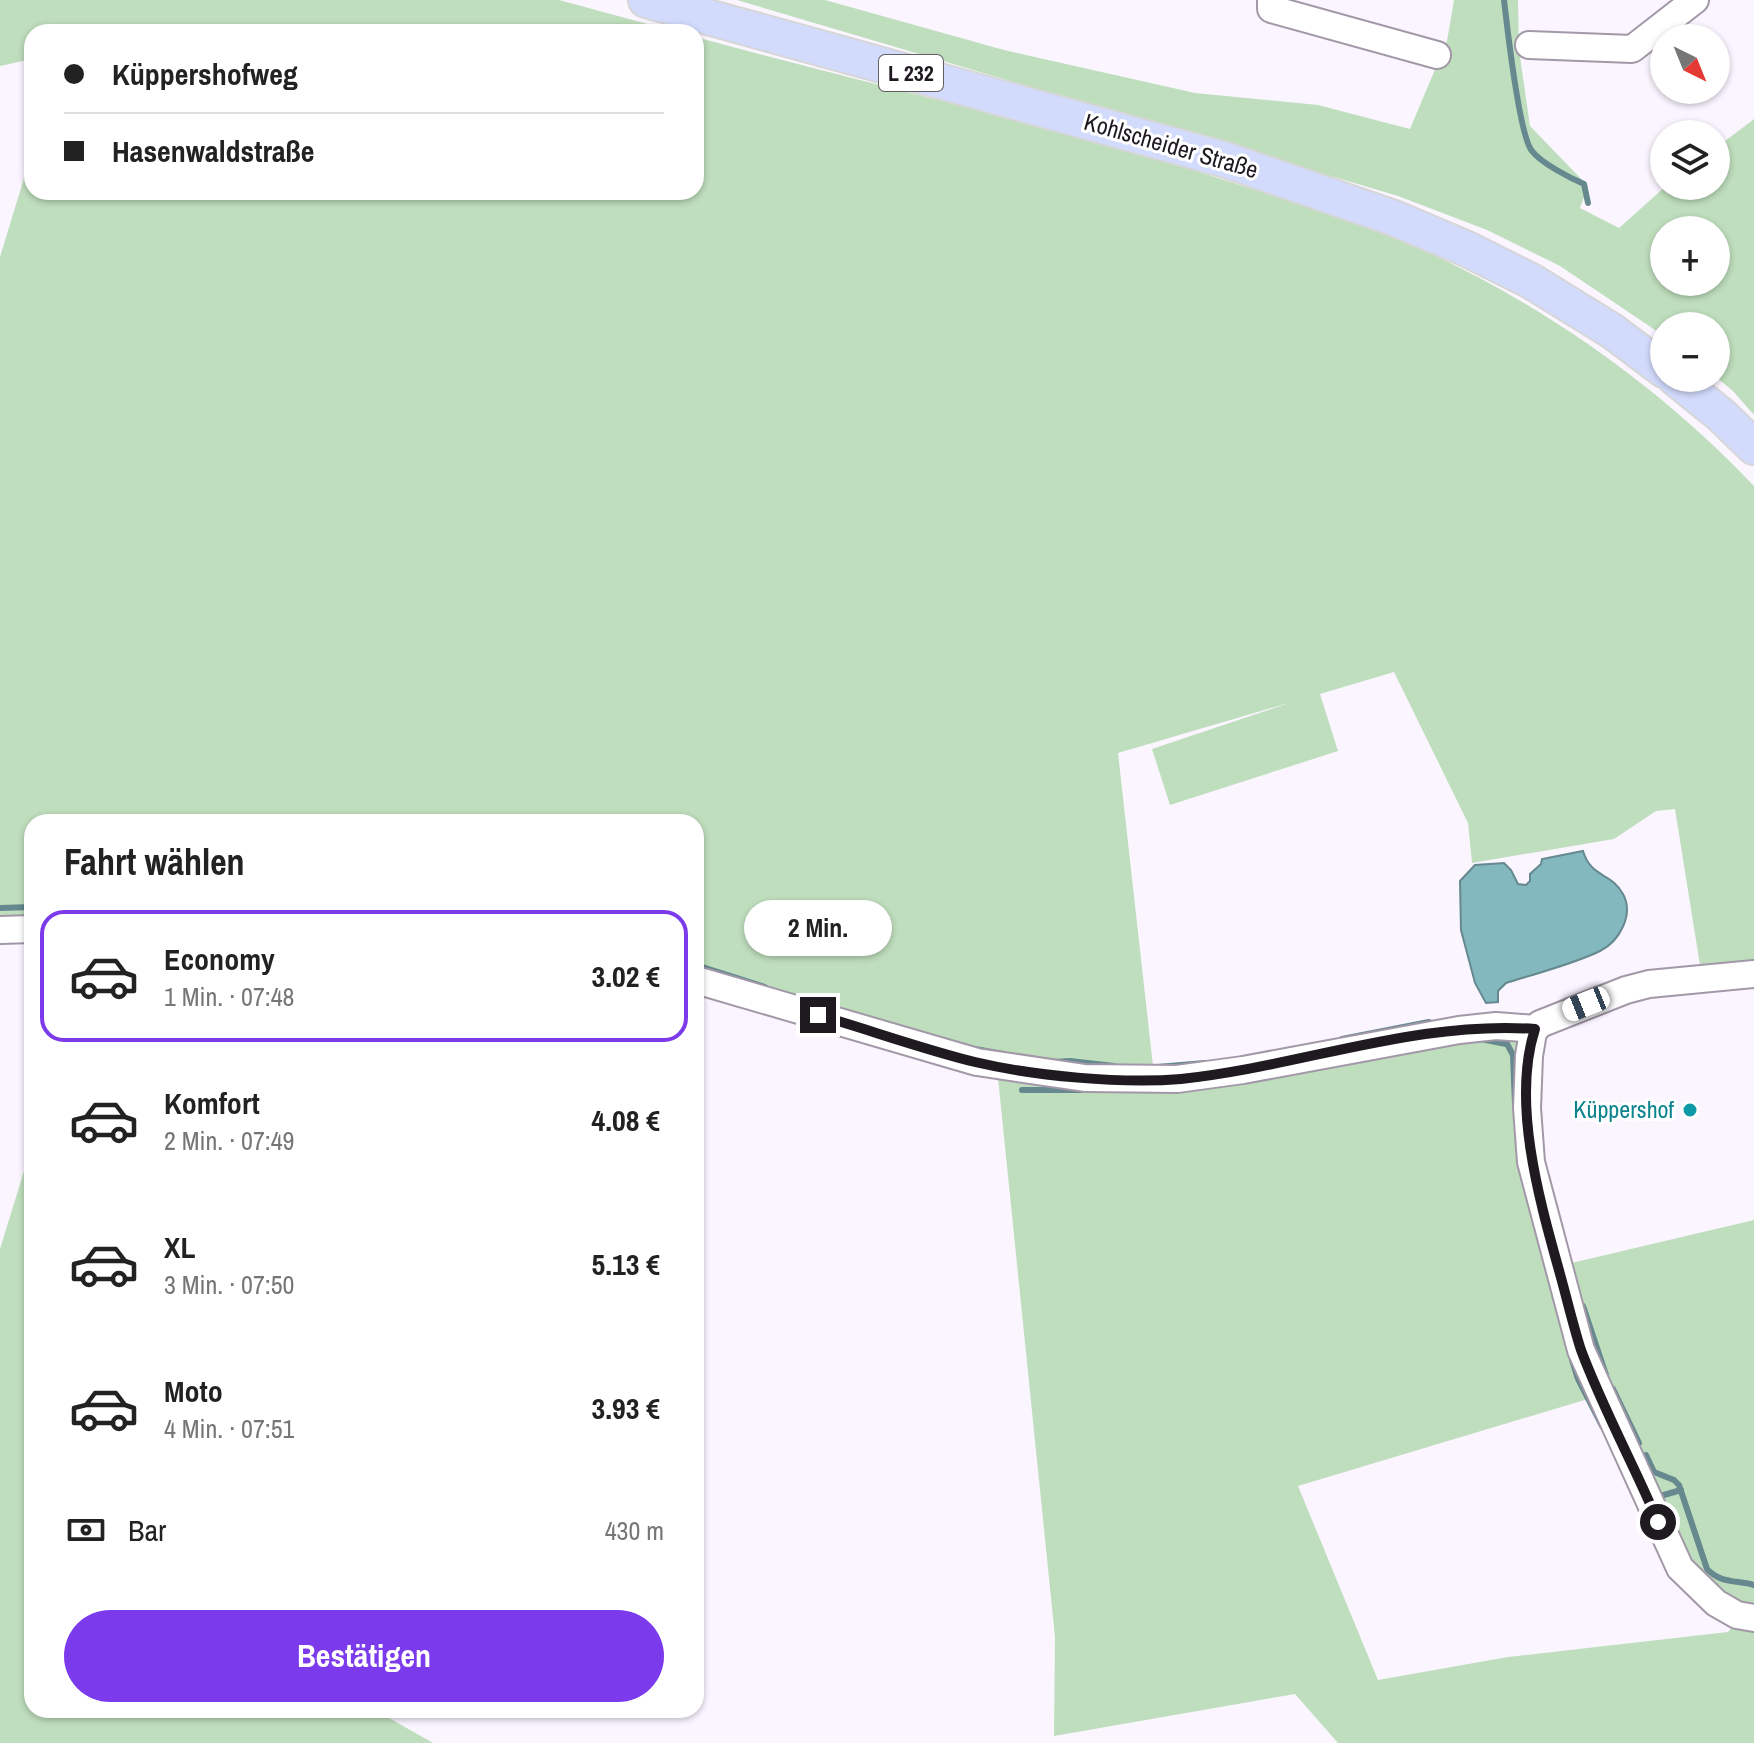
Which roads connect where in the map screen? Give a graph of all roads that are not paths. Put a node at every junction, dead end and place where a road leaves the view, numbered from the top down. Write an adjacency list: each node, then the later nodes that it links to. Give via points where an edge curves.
1 (646, 0): 6 (main road, Kohlscheider Straße / L 232, via 1226,160 1394,218 1531,281)
2 (1271, 0): 5 (street, via 1271,9)
3 (1695, 0): 4 (street, via 1632,49)
4 (1529, 45)
5 (1437, 55)
6 (1650, 360)
7 (1692, 392): 8 (main road)
8 (1754, 447)
9 (24, 929): 10 (street)
10 (0, 930)
11 (1754, 974): 13 (street, via 1626,990)
12 (704, 982): 13 (street, via 977,1062 1085,1078 1177,1079 1459,1030)
13 (1535, 1029): 14 (street, via 1527,1108 1531,1162 1581,1350 1680,1568 1716,1603)
14 (1754, 1618)

